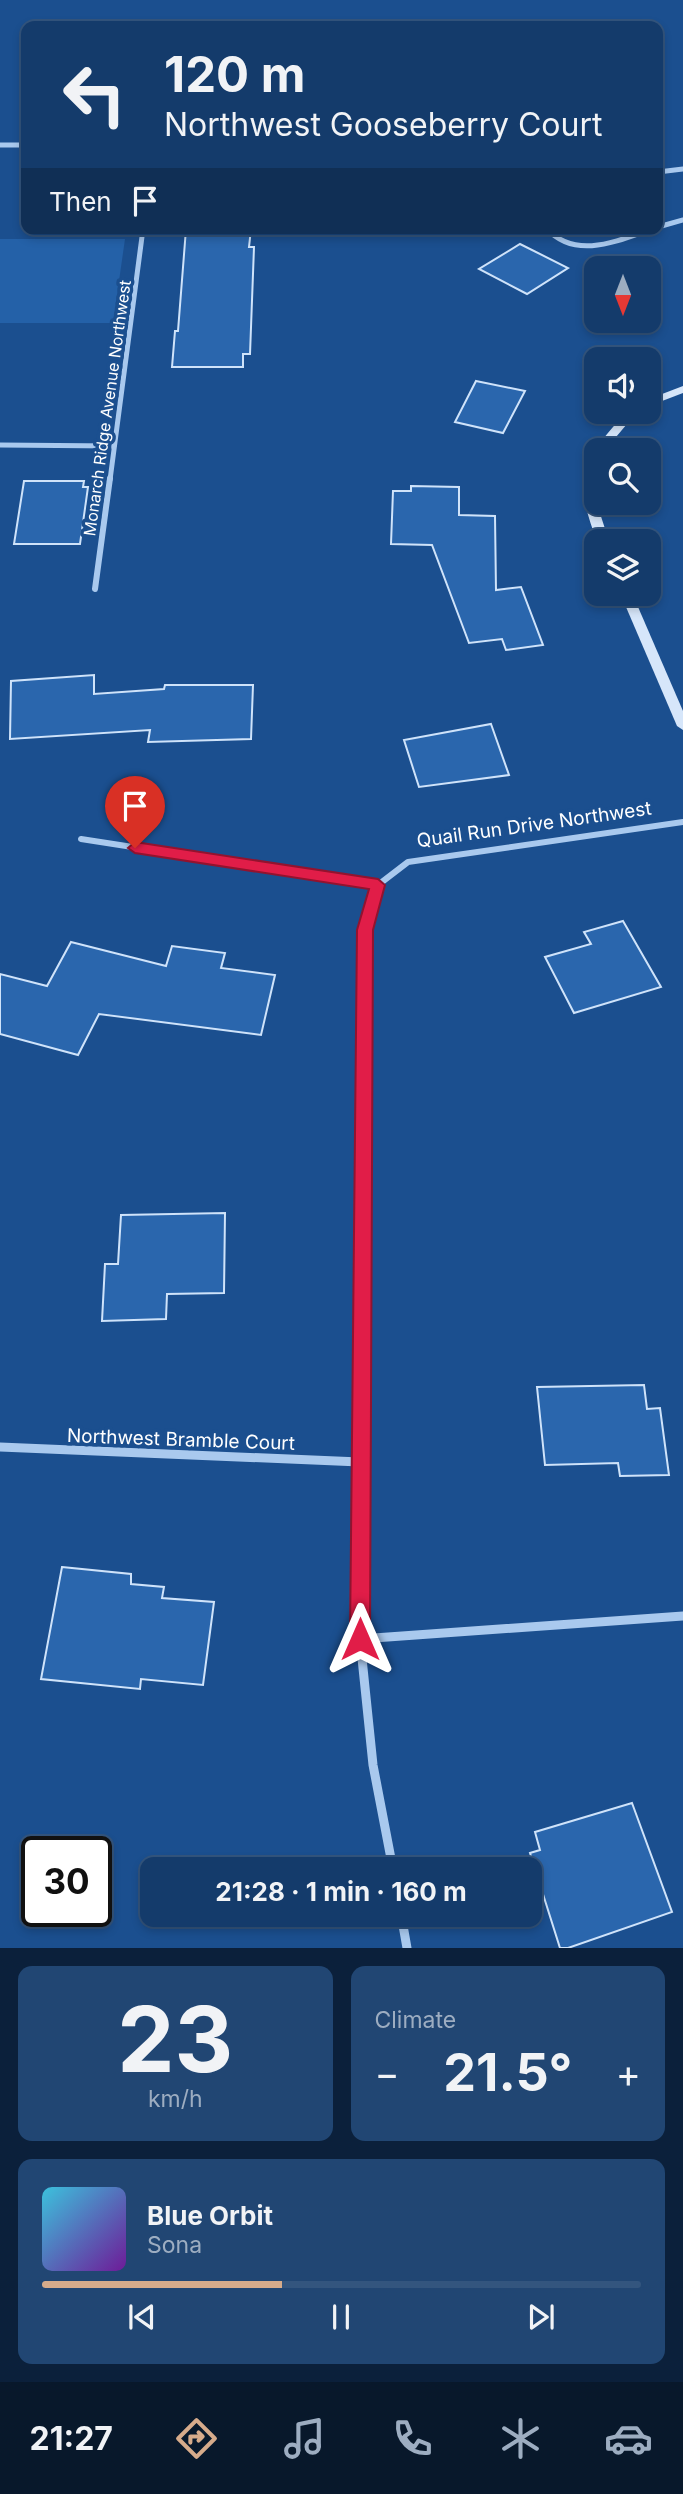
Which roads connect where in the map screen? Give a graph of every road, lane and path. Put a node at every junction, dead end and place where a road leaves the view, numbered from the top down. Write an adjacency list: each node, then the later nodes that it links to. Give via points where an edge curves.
1 (0, 145): 2 (street)
2 (21, 145)
3 (683, 169): 4 (street)
4 (663, 171)
5 (683, 219): 6 (street)
6 (663, 225)
7 (142, 235): 15 (street, Monarch Ridge Avenue Northwest)
8 (551, 235): 9 (street, via 566,244 586,246)
9 (634, 235)
10 (683, 389): 11 (street)
11 (661, 398)
12 (622, 424): 13 (street)
13 (609, 438)
14 (0, 445): 15 (street)
15 (114, 446): 16 (street, Monarch Ridge Avenue Northwest)
16 (96, 589)
17 (632, 606): 18 (street)
18 (683, 726)
19 (683, 822): 21 (street, Quail Run Drive Northwest, via 408,862)
20 (81, 839): 21 (street)
21 (378, 885): 23 (street, via 365,930)
22 (0, 1447): 23 (street, Northwest Bramble Court)
23 (360, 1462): 25 (street)
24 (683, 1616): 25 (street)
25 (360, 1639): 26 (street, via 373,1765)
26 (391, 1857)
27 (403, 1927): 28 (street)
28 (407, 1948)

